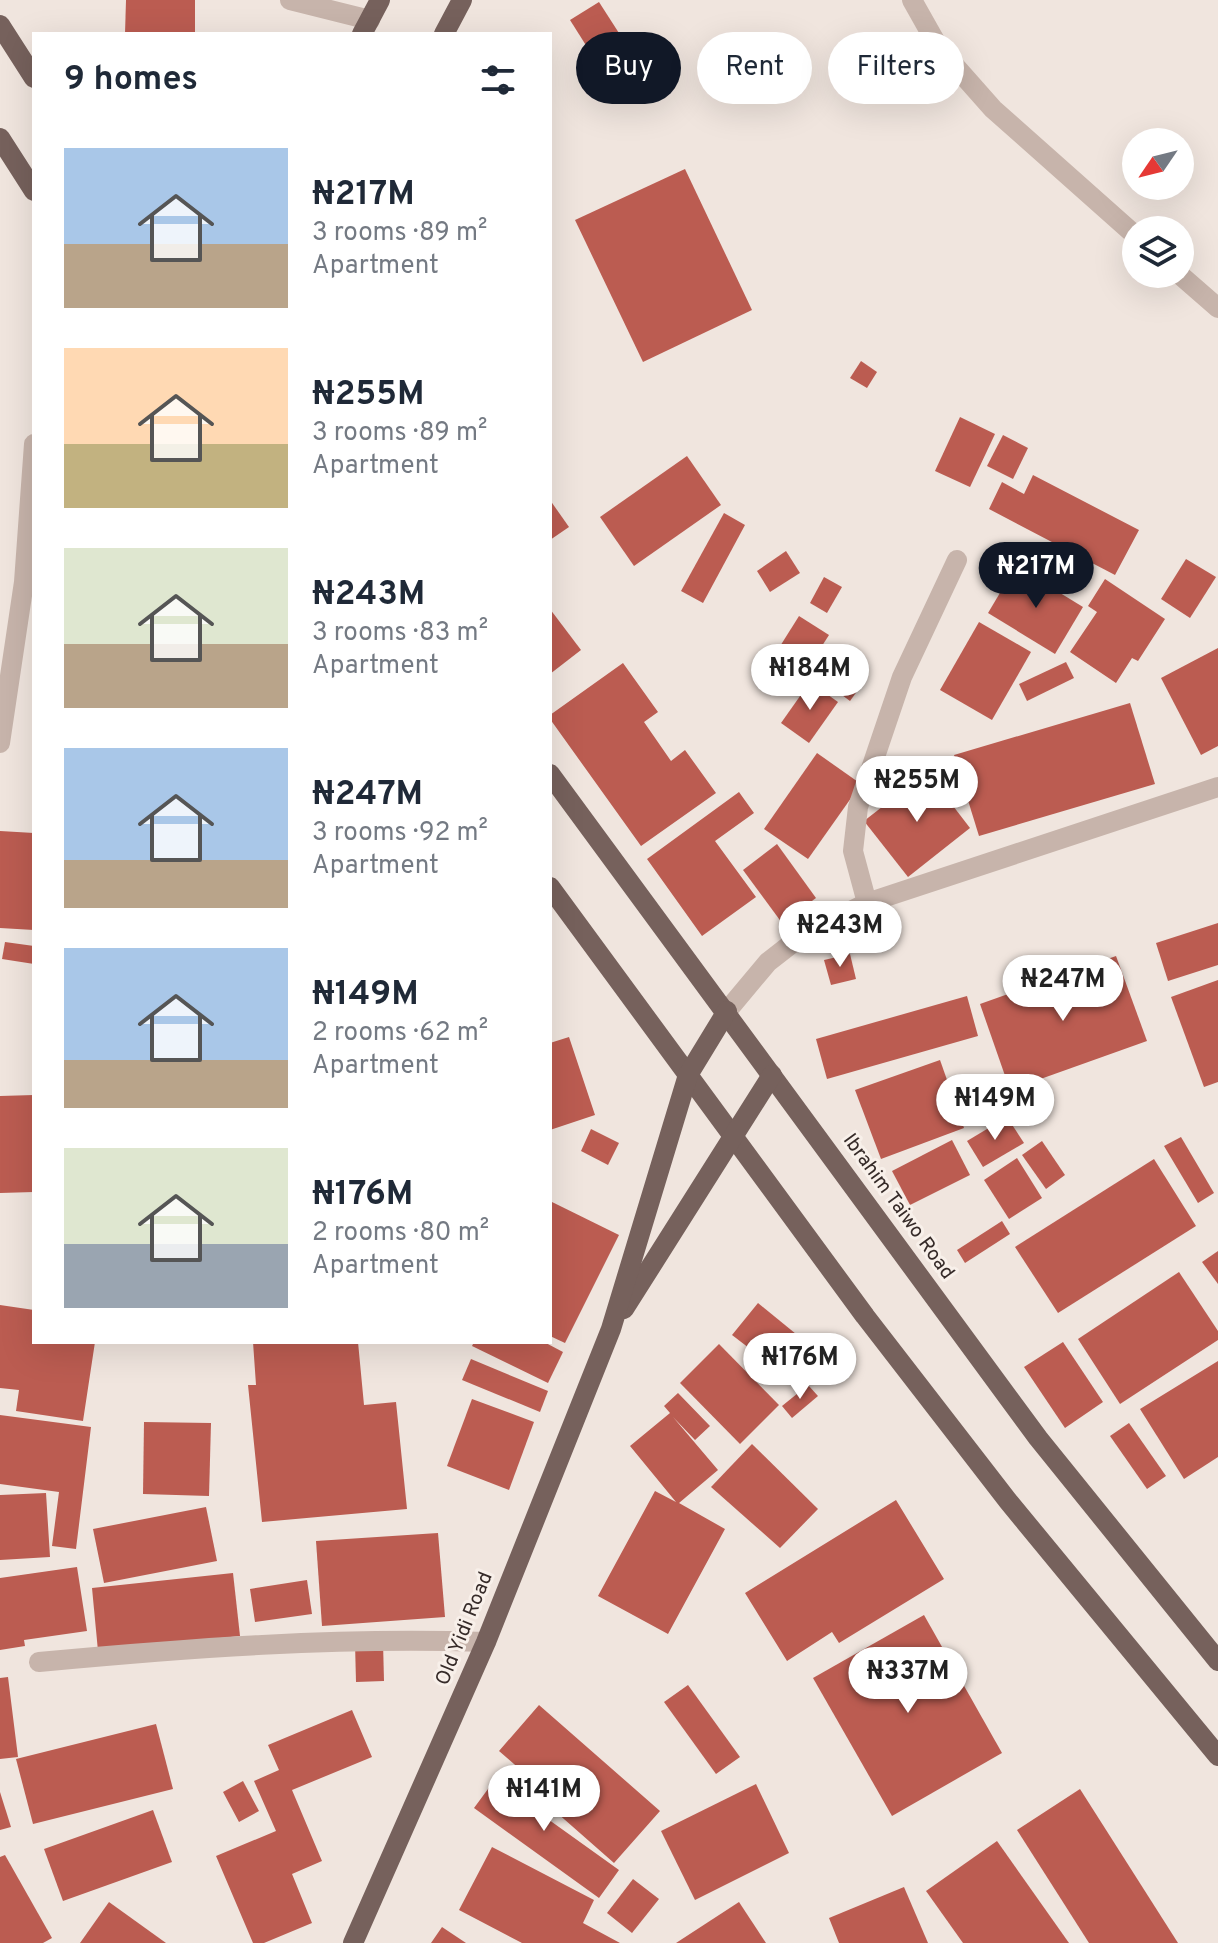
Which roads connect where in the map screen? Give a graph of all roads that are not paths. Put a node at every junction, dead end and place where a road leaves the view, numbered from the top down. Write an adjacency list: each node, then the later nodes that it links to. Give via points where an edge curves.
1 (290, 0): 6 (street)
2 (380, 0): 6 (main road)
3 (462, 0): 7 (main road)
4 (912, 0): 11 (street, via 939,48 993,109)
5 (0, 25): 8 (main road)
6 (366, 27)
7 (445, 32)
8 (32, 75)
9 (0, 138): 10 (main road)
10 (32, 188)
11 (1122, 224)
12 (1194, 287): 13 (street)
13 (1218, 308)
14 (32, 472): 16 (street, via 24,582)
15 (957, 560): 20 (street, via 902,677 858,807 853,851)
16 (0, 743)
17 (552, 777): 21 (main road, Ibrahim Taiwo Road)
18 (1218, 787): 20 (street)
19 (552, 890): 22 (main road)
20 (867, 903): 21 (street, via 804,934 768,962)
21 (727, 1011): 22 (main road, Old Yidi Road); 23 (main road, Ibrahim Taiwo Road)
22 (688, 1075): 24 (main road); 25 (main road, Old Yidi Road)
23 (772, 1075): 24 (main road, Old Yidi Road); 27 (main road, Ibrahim Taiwo Road, via 1038,1438)
24 (734, 1139): 25 (main road, Old Yidi Road); 29 (main road, via 1008,1501)
25 (611, 1329): 26 (main road, Old Yidi Road)
26 (486, 1642): 28 (street, via 224,1645); 30 (main road, Old Yidi Road)
27 (1218, 1661)
28 (39, 1662)
29 (1218, 1756)
30 (353, 1943)

